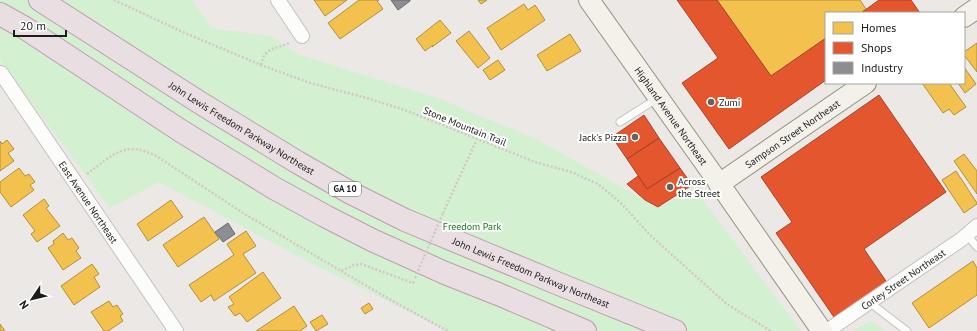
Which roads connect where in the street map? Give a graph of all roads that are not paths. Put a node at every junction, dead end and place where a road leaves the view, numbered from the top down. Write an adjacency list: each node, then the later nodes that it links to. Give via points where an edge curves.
1 (40, 0): 18 (highway, John Lewis Freedom Parkway Northeast / GA 10, via 202,104 351,193 405,220)
2 (278, 0): 7 (street)
3 (589, 0): 10 (main road, Highland Avenue Northeast)
4 (977, 8): 6 (main road)
5 (0, 14): 17 (highway, via 181,131 325,216 445,274)
6 (965, 16)
7 (302, 36)
8 (1, 73): 16 (street, East Avenue Northeast)
9 (865, 84): 12 (main road, Sampson Street Northeast)
10 (658, 97): 11 (lane); 12 (main road, Highland Avenue Northeast)
11 (620, 122)
12 (719, 184): 19 (main road, Highland Avenue Northeast)
13 (972, 230): 14 (lane); 15 (street, Corley Street Northeast)
14 (977, 247)
15 (869, 302): 20 (street, Corley Street Northeast); 21 (lane)
16 (176, 331)
17 (584, 331)
18 (675, 331)
19 (822, 331)
20 (827, 331)
21 (907, 331)

